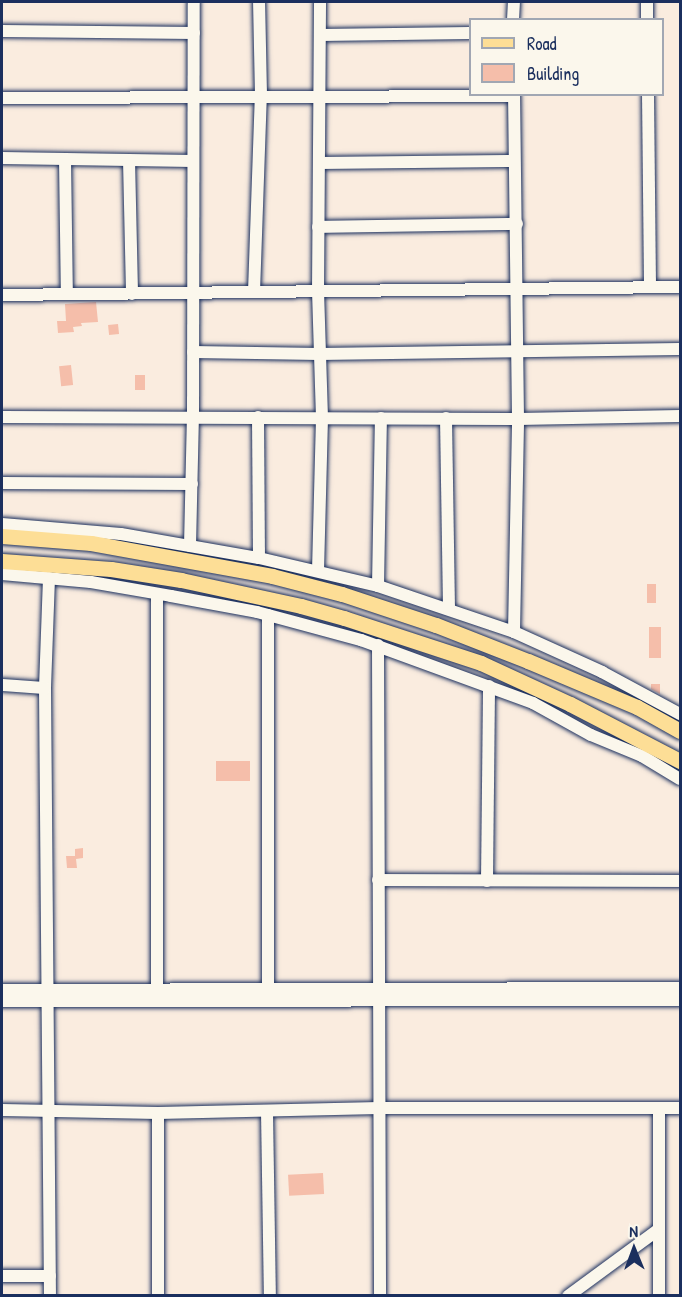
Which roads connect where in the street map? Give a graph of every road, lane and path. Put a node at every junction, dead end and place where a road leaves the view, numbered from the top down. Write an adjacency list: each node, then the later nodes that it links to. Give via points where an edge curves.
1 (194, 2): 9 (street)
2 (259, 2): 12 (street)
3 (320, 2): 11 (street)
4 (514, 2): 6 (street)
5 (647, 2): 7 (street)
6 (513, 18)
7 (647, 18)
8 (2, 31): 9 (street)
9 (194, 33): 16 (street)
10 (469, 33): 11 (street)
11 (320, 35): 17 (street)
12 (261, 95): 16 (street); 17 (street); 30 (street)
13 (469, 95): 17 (street)
14 (514, 96): 23 (street)
15 (648, 96): 27 (street)
16 (194, 97): 18 (street); 22 (street)
17 (319, 97): 24 (street)
18 (2, 98)
19 (2, 158): 20 (street)
20 (65, 159): 21 (street); 33 (street)
21 (129, 160): 22 (street); 34 (street)
22 (193, 161): 32 (street)
23 (514, 161): 24 (street); 25 (street)
24 (319, 163): 26 (street)
25 (517, 224): 26 (street); 29 (street)
26 (318, 227): 31 (street)
27 (650, 287): 28 (street); 29 (street)
28 (681, 287)
29 (517, 290): 31 (street); 37 (street)
30 (254, 292): 31 (street); 32 (street)
31 (318, 292): 39 (street)
32 (192, 293): 34 (street); 38 (street)
33 (67, 294): 34 (street); 35 (street)
34 (132, 294)
35 (2, 295)
36 (681, 349): 37 (street)
37 (518, 351): 39 (street); 47 (street)
38 (192, 352): 39 (street); 42 (street)
39 (320, 354): 44 (street)
40 (681, 416): 47 (street)
41 (2, 417): 42 (street)
42 (193, 417): 43 (street); 49 (street)
43 (258, 417): 44 (street); 53 (street)
44 (321, 417): 45 (street); 55 (street)
45 (381, 418): 46 (street); 58 (street)
46 (446, 418): 47 (street); 60 (street)
47 (518, 418): 62 (street)
48 (2, 483): 49 (street)
49 (192, 484): 52 (street)
50 (2, 524): 52 (street, via 121,534)
51 (2, 536): 68 (main road, via 91,543 272,576 342,594 528,661 637,707)
52 (190, 546): 53 (street)
53 (259, 558): 55 (street)
54 (2, 561): 69 (main road, via 111,569 181,580 333,615 481,663)
55 (318, 571): 58 (street)
56 (2, 574): 57 (street)
57 (49, 578): 59 (street); 66 (street)
58 (378, 586): 60 (street)
59 (157, 594): 61 (street); 77 (street)
60 (449, 609): 62 (street)
61 (268, 615): 63 (street); 74 (street)
62 (514, 632): 67 (street)
63 (378, 645): 65 (street); 71 (street)
64 (2, 685): 66 (street)
65 (489, 686): 70 (street, via 533,703); 72 (street)
66 (45, 688): 79 (street)
67 (681, 714)
68 (681, 731)
69 (681, 761)
70 (681, 779)
71 (378, 880): 72 (street); 75 (street)
72 (487, 881): 73 (street)
73 (681, 881)
74 (268, 988): 75 (street); 77 (street)
75 (378, 988): 76 (street); 82 (street)
76 (681, 988)
77 (157, 989): 79 (street); 83 (street)
78 (2, 990): 79 (street)
79 (48, 996): 81 (street); 83 (street); 88 (street)
80 (681, 1000): 82 (street)
81 (2, 1001)
82 (378, 1001): 83 (street); 84 (street)
83 (157, 1002)
84 (379, 1108): 85 (street); 89 (street); 97 (street)
85 (659, 1108): 86 (street); 91 (street)
86 (681, 1108)
87 (2, 1110): 88 (street)
88 (49, 1110): 90 (street); 93 (street)
89 (267, 1112): 90 (street); 96 (street)
90 (158, 1113): 95 (street)
91 (658, 1230): 98 (street); 99 (street)
92 (2, 1276): 93 (street)
93 (50, 1276): 94 (street)
94 (50, 1296)
95 (158, 1296)
96 (270, 1296)
97 (380, 1296)
98 (568, 1296)
99 (659, 1296)

